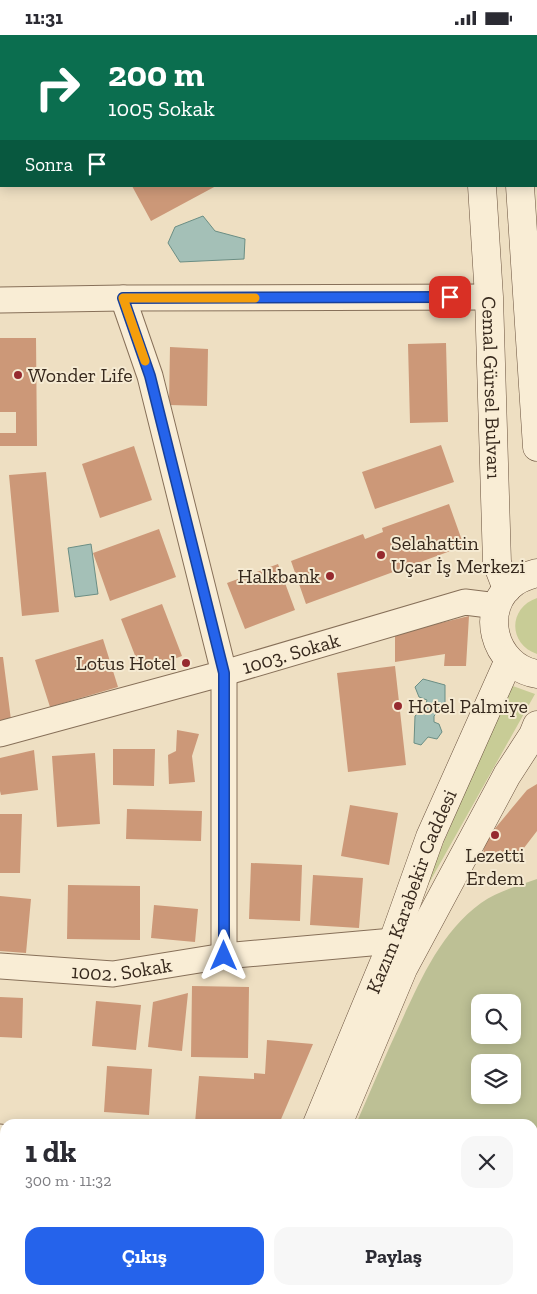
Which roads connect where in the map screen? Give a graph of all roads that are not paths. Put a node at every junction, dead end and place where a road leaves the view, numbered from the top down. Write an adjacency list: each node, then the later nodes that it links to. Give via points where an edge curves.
1 (482, 187): 3 (main road, Cemal Gürsel Bulvarı)
2 (520, 187): 6 (main road, Cemal Gürsel Bulvarı)
3 (488, 297): 4 (street); 8 (main road, Cemal Gürsel Bulvarı, via 497,563)
4 (123, 298): 5 (street); 10 (street, via 150,376)
5 (0, 300)
6 (537, 447)
7 (537, 573): 8 (main road, via 515,582)
8 (502, 598): 9 (main road, via 494,622 494,634); 10 (street, 1003. Sokak, via 465,602)
9 (509, 660): 11 (main road); 14 (main road, Kazım Karabekir Caddesi, via 430,837)
10 (224, 673): 13 (street, 1003. Sokak); 15 (street)
11 (537, 674)
12 (536, 733): 18 (main road, Kazım Karabekir Caddesi, via 507,775 403,969)
13 (0, 734)
14 (393, 941): 15 (street, 1002. Sokak); 17 (main road, Kazım Karabekir Caddesi)
15 (224, 956): 16 (street, 1002. Sokak, via 113,974)
16 (0, 966)
17 (319, 1119)
18 (340, 1119)

